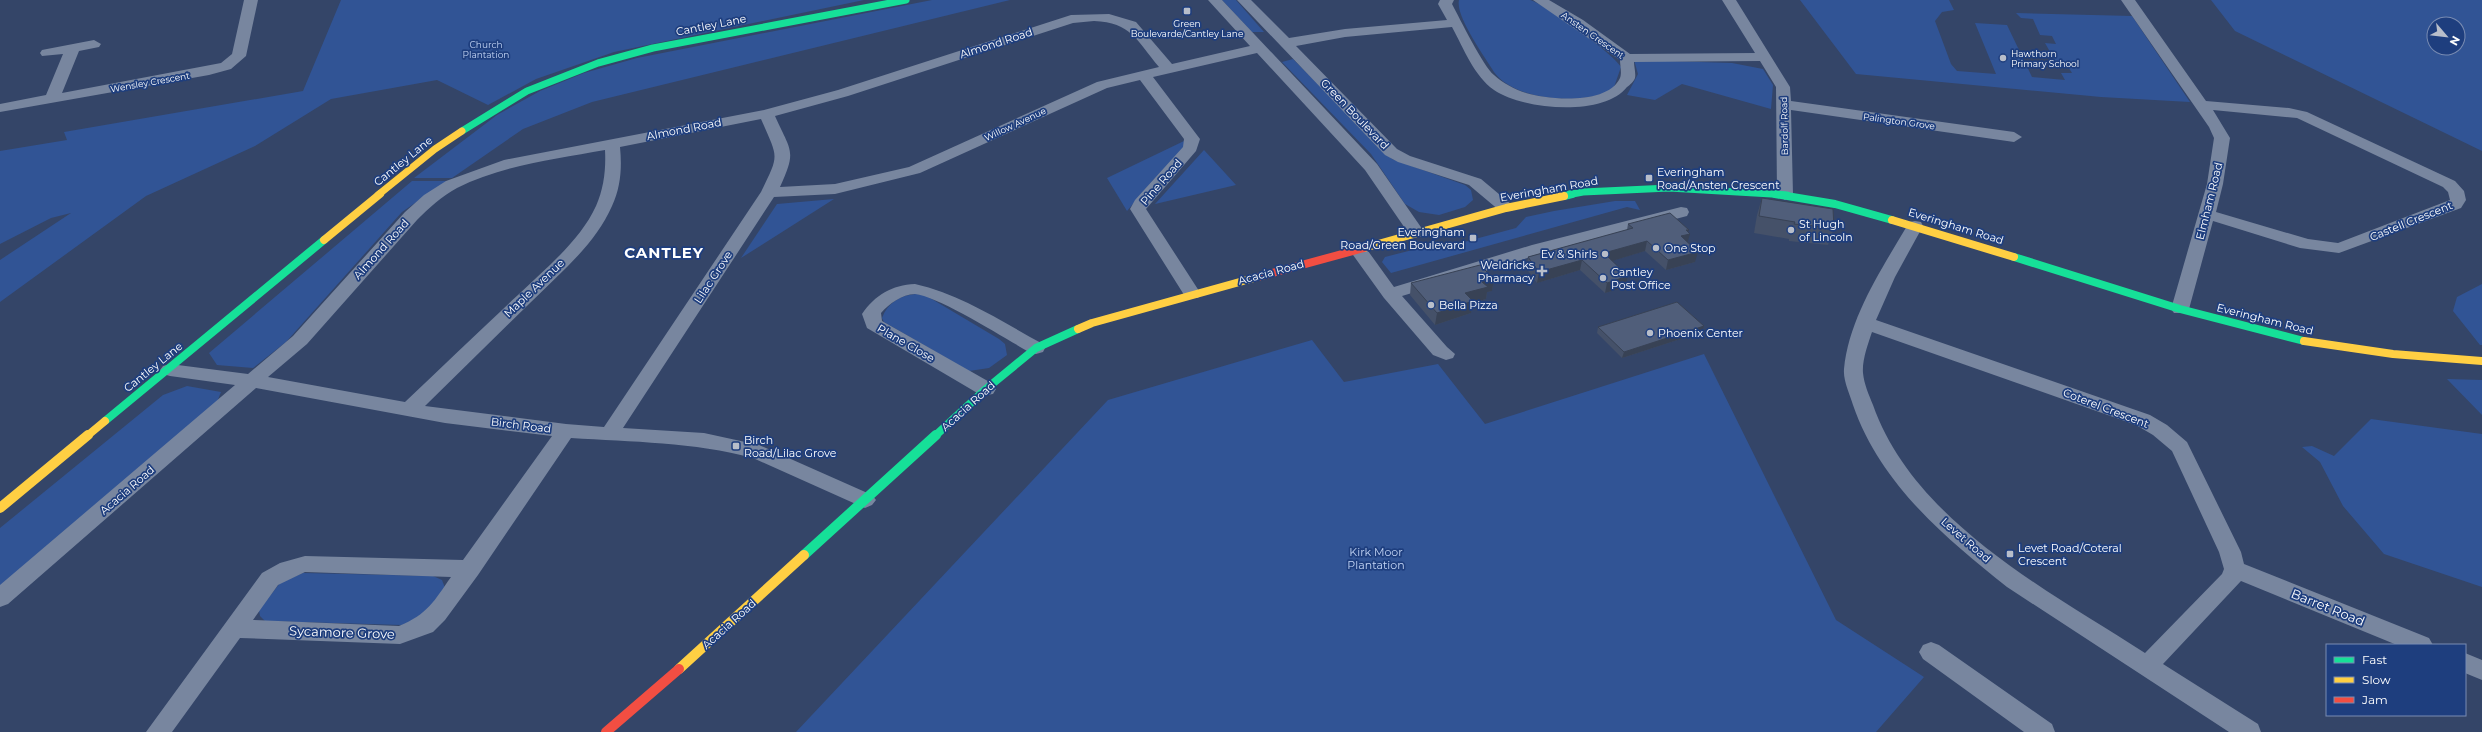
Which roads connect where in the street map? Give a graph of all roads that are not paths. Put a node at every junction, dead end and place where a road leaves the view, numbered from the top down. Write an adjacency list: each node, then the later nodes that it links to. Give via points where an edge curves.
1 (251, 0): 19 (street, Wensley Crescent, via 239,56 226,66)
2 (906, 0): 41 (street, Cantley Lane, via 638,52 569,73 511,100 436,149)
3 (1215, 0): 13 (street)
4 (1244, 0): 10 (street, Green Boulevard)
5 (1447, 0): 9 (street, Ansten Crescent, via 1445,4)
6 (1540, 0): 16 (street, Ansten Crescent)
7 (1729, 0): 15 (street, Bardolf Road)
8 (2128, 0): 21 (street, Elmham Road)
9 (1456, 23): 10 (street, via 1330,35); 16 (street, Ansten Crescent, via 1492,84 1528,100 1591,101 1612,96 1621,90 1627,75 1630,67)
10 (1286, 43): 13 (street); 13 (street); 28 (street, Green Boulevard, via 1391,152 1404,159 1474,182)
11 (94, 44): 12 (street)
12 (73, 48): 14 (street); 19 (street)
13 (1260, 48): 17 (street, Willow Avenue); 32 (street, via 1372,167)
14 (47, 53)
15 (1765, 57): 16 (street); 20 (street, Bardolf Road, via 1781,83)
16 (1627, 58)
17 (1167, 68): 18 (street, Willow Avenue); 23 (street, Almond Road, via 1130,25 1112,18 1082,17 842,93)
18 (1143, 74): 26 (street, Willow Avenue, via 1092,89 914,170 835,189); 34 (street, Pine Road, via 1192,139 1192,143 1191,148 1138,209)
19 (52, 99): 22 (street, Wensley Crescent)
20 (1784, 105): 24 (street, Palington Grove); 27 (street, Bardolf Road)
21 (2201, 105): 30 (street, Elmham Road, via 2222,138 2215,184); 30 (street, Castell Crescent, via 2289,112 2318,121 2448,184 2456,191 2458,200 2455,205 2339,248 2306,244)
22 (0, 108)
23 (766, 114): 25 (street, Almond Road); 26 (street, Lilac Grove, via 784,154 783,163)
24 (2014, 137)
25 (612, 143): 42 (street, Almond Road, via 510,163 452,184 430,198 300,340); 44 (street, Maple Avenue, via 615,167 613,186 598,218 584,237 564,260)
26 (769, 192): 46 (street, Lilac Grove)
27 (1784, 196): 28 (street, Everingham Road, via 1669,188 1630,188 1583,192); 31 (street, Everingham Road, via 1835,204)
28 (1506, 208): 32 (street, Everingham Road)
29 (1681, 212): 35 (street, via 1538,249)
30 (2206, 214): 36 (street, Elmham Road)
31 (1915, 226): 36 (street, Everingham Road); 37 (street, Levet Road, via 1879,291)
32 (1416, 233): 33 (street, Acacia Road)
33 (1357, 248): 34 (street, Acacia Road); 35 (street)
34 (1192, 294): 38 (street, Acacia Road, via 1092,323)
35 (1390, 294): 39 (street)
36 (2180, 309): 40 (street, Everingham Road, via 2287,338 2354,351)
37 (1865, 323): 50 (street, Coterel Crescent, via 2136,418 2160,430 2180,446 2186,455 2230,552); 56 (street, Levet Road, via 1853,369 1863,408 1878,442 1900,473 1945,524 1979,553 2015,581)
38 (1036, 348): 43 (street, Acacia Road); 43 (street, Plane Close, via 928,291 904,290 875,308 871,314 873,324)
39 (1446, 354)
40 (2482, 361)
41 (170, 370): 42 (street, Birch Road); 48 (street, Cantley Lane)
42 (253, 381): 44 (street, Birch Road); 51 (street, Acacia Road)
43 (986, 389): 47 (street, Acacia Road)
44 (409, 410): 45 (street, Birch Road)
45 (566, 431): 46 (street, Birch Road); 49 (street, Sycamore Grove)
46 (609, 434): 47 (street, Birch Road, via 704,440 759,452)
47 (865, 500): 59 (street, Acacia Road)
48 (0, 508)
49 (470, 569): 52 (street, via 305,564 288,569 270,579); 52 (street, Sycamore Grove, via 437,614 425,625 400,635)
50 (2235, 569): 53 (street, Barret Road); 56 (street, via 2231,579)
51 (0, 598)
52 (232, 628): 58 (street)
53 (2419, 644)
54 (1931, 652): 60 (street)
55 (2466, 663): 57 (street)
56 (2147, 666): 61 (street, Levet Road)
57 (2482, 670)
58 (158, 732)
59 (606, 732)
60 (2043, 732)
61 (2249, 732)

